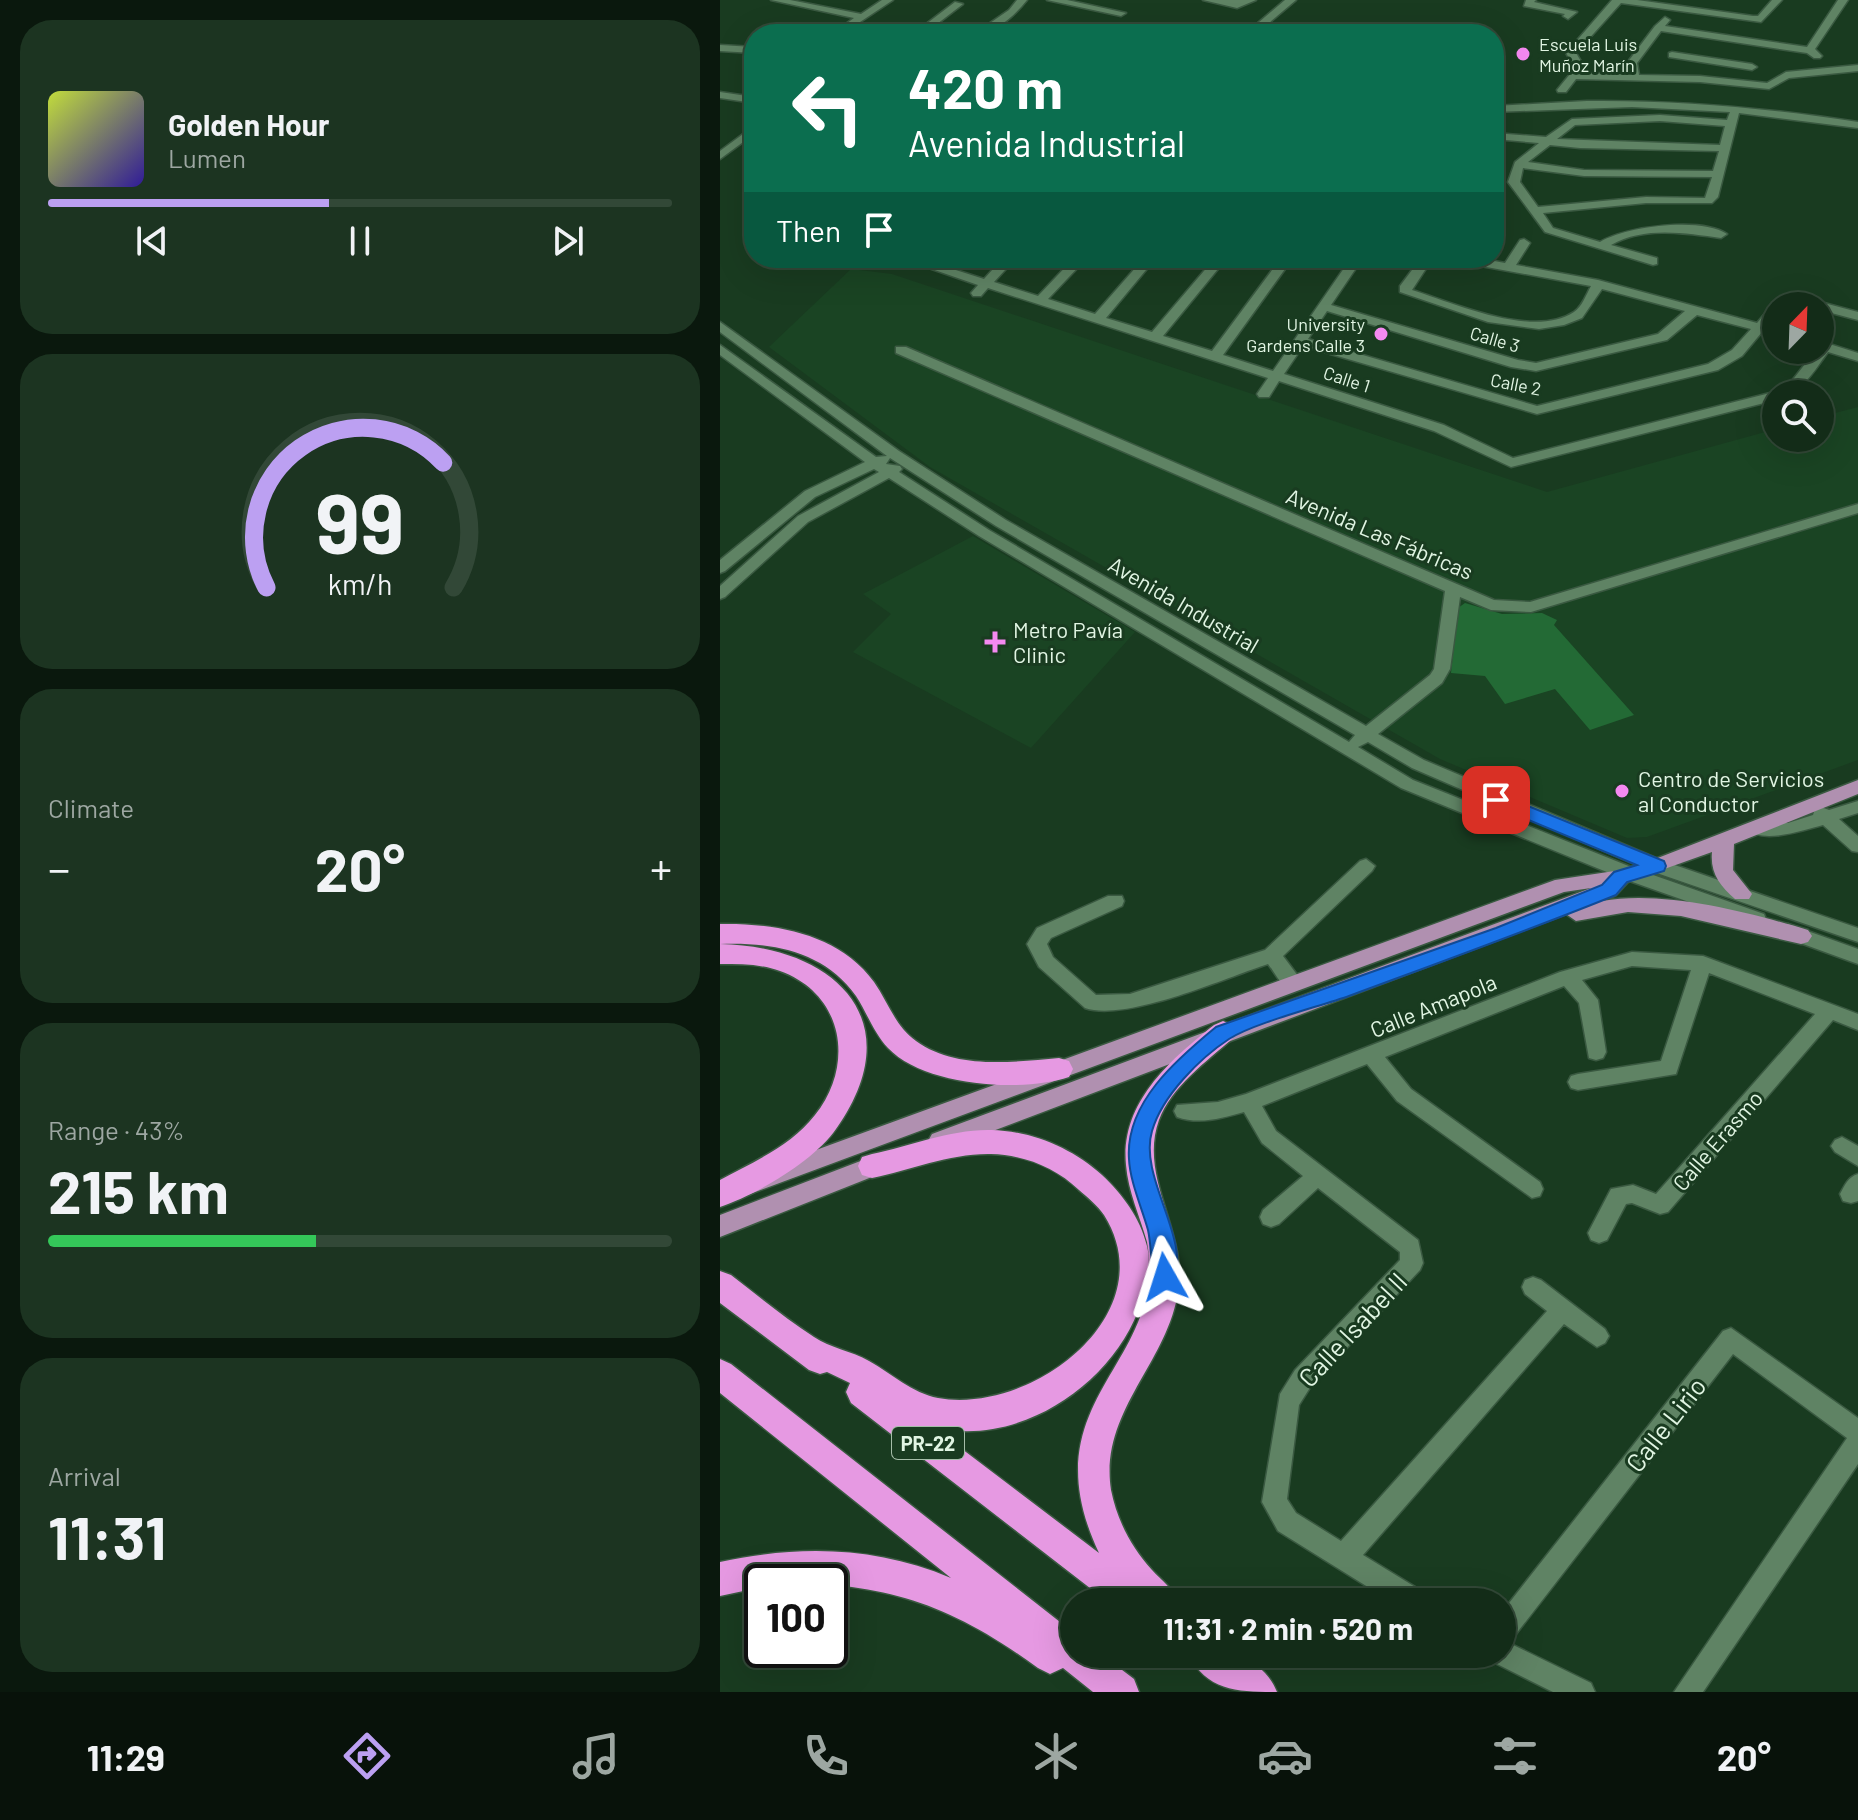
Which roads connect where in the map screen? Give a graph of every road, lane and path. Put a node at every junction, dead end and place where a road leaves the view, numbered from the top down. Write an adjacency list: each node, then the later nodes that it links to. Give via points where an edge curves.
1 (776, 0): 17 (street)
2 (888, 0): 17 (street)
3 (1022, 0): 21 (street)
4 (1052, 0): 13 (street)
5 (1208, 0): 6 (street, via 1237,5)
6 (1251, 0)
7 (1291, 0): 22 (street)
8 (1531, 0): 16 (street, via 1527,4 1572,12)
9 (1618, 0): 14 (street); 32 (street, via 1571,53 1580,68)
10 (1777, 0): 14 (street, via 1761,19)
11 (1843, 0): 26 (street)
12 (958, 4): 20 (street)
13 (1095, 8): 15 (street); 18 (street)
14 (1674, 8): 23 (street)
15 (1121, 13)
16 (1568, 16)
17 (862, 17): 19 (street)
18 (1078, 20)
19 (852, 24)
20 (931, 24)
21 (994, 24)
22 (1262, 24)
23 (1658, 28): 26 (street); 33 (street, via 1632,63)
24 (720, 48): 25 (street)
25 (744, 49)
26 (1810, 50): 31 (street)
27 (1672, 55): 28 (street)
28 (1704, 60): 29 (street); 34 (street)
29 (1752, 67)
30 (1858, 68): 31 (street)
31 (1831, 70): 34 (street, via 1786,75 1769,86)
32 (1573, 76): 33 (street); 35 (street)
33 (1634, 76): 34 (street)
34 (1700, 79)
35 (1556, 91): 38 (street); 41 (street)
36 (1518, 94): 40 (street)
37 (720, 95): 39 (street)
38 (1588, 96): 42 (street); 46 (street, via 1705,99)
39 (744, 99)
40 (1504, 99)
41 (1504, 100)
42 (1504, 101)
43 (1504, 102): 44 (street)
44 (1736, 107): 45 (street); 46 (street)
45 (1730, 123): 49 (street, via 1588,119 1563,125); 50 (street)
46 (1858, 123)
47 (1504, 135): 49 (street)
48 (744, 137): 51 (street)
49 (1546, 139): 50 (street, via 1580,145); 52 (street)
50 (1724, 148): 53 (street)
51 (720, 156)
52 (1519, 164): 53 (street, via 1584,173); 54 (street, via 1514,182)
53 (1718, 174): 54 (street, via 1708,201 1646,200)
54 (1533, 211): 57 (street, via 1549,230)
55 (1721, 234): 57 (street, via 1651,230 1614,236)
56 (1524, 243): 59 (street)
57 (1601, 246): 58 (street)
58 (1653, 261)
59 (1506, 266): 69 (street)
60 (953, 268): 68 (street, Calle 1)
61 (1000, 268): 68 (street)
62 (1071, 268): 71 (street)
63 (1142, 268): 76 (street)
64 (1213, 268): 81 (street)
65 (1280, 268): 86 (street)
66 (1350, 268): 72 (street)
67 (1420, 268): 69 (street, via 1406,292 1525,327 1581,313)
68 (987, 282): 70 (street); 71 (street, Calle 1)
69 (1598, 284): 73 (street)
70 (977, 293)
71 (1041, 300): 76 (street, Calle 1)
72 (1325, 307): 73 (street, Calle 3, via 1536,367 1662,337); 82 (street)
73 (1696, 309): 79 (street)
74 (1834, 310): 75 (street)
75 (1858, 316)
76 (1099, 318): 81 (street, Calle 1)
77 (1762, 325): 79 (street, Calle 2)
78 (720, 326): 88 (street, Avenida Industrial)
79 (1759, 328): 80 (street); 82 (street, Calle 2, via 1737,353 1713,367 1537,410)
80 (1762, 329)
81 (1155, 337): 86 (street, Calle 1)
82 (1301, 341): 90 (street)
83 (720, 349): 89 (street, Avenida Industrial)
84 (1834, 349): 87 (street)
85 (901, 350): 99 (street, Avenida Las Fábricas)
86 (1215, 356): 90 (street, Calle 1)
87 (1858, 357)
88 (763, 358): 89 (street); 93 (street, Avenida Industrial)
89 (741, 365): 95 (street, Avenida Industrial)
90 (1278, 376): 91 (street); 94 (street, Calle 1, via 1439,428)
91 (1264, 394)
92 (1762, 399): 94 (street)
93 (901, 458): 95 (street); 101 (street, Avenida Industrial, via 1001,523)
94 (1511, 463): 96 (street)
95 (882, 468): 98 (street, via 810,494); 100 (street, via 812,513); 102 (street, Avenida Industrial)
96 (1486, 470)
97 (1858, 508): 99 (street, Avenida Las Fábricas, via 1531,607 1491,605)
98 (720, 568)
99 (1453, 589): 101 (street, via 1442,669 1436,679)
100 (720, 594)
101 (1365, 735): 102 (street); 109 (street, Avenida Industrial, via 1446,778)
102 (1348, 749): 110 (street, Avenida Industrial, via 1407,784)
103 (1858, 787): 105 (main road)
104 (1858, 807): 105 (street)
105 (1820, 812): 106 (main road); 107 (street)
106 (1725, 839): 109 (main road); 111 (main road, via 1719,868)
107 (1858, 846)
108 (1366, 866): 118 (street)
109 (1657, 866): 110 (main road); 111 (street, Avenida Industrial)
110 (1625, 875): 113 (main road, via 1609,890); 116 (street, Avenida Industrial); 122 (main road, via 1562,885)
111 (1742, 894): 115 (street, Avenida Industrial)
112 (1115, 901): 118 (street, via 1044,933 1037,944 1046,962 1092,1003 1130,1002)
113 (1503, 933): 116 (main road, via 1567,914 1628,904 1681,908); 125 (main road)
114 (720, 934): 128 (highway, via 778,936 844,966 859,980 896,1039 934,1063 999,1074)
115 (1858, 935)
116 (1801, 936): 119 (street, Avenida Industrial)
117 (720, 954): 135 (highway, via 760,955 815,977 846,1009 854,1045 845,1087 824,1124 787,1158)
118 (1272, 955): 122 (street)
119 (1858, 957)
120 (1703, 963): 121 (street, Calle Amapola, via 1632,959); 123 (street, Calle Amapola); 129 (street, via 1669,1068)
121 (1567, 977): 126 (street, via 1588,1000); 127 (street, Calle Amapola)
122 (1294, 984): 128 (main road)
123 (1829, 1011): 124 (street, Calle Amapola); 138 (street, Calle Erasmo, via 1660,1205 1633,1194 1619,1196)
124 (1858, 1022)
125 (1223, 1032): 132 (main road); 150 (highway, via 1172,1077 1143,1121 1139,1160 1163,1244 1164,1292 1151,1328 1105,1411 1094,1460 1106,1534 1128,1573)
126 (1596, 1052)
127 (1372, 1055): 130 (street, Calle Amapola); 134 (street, via 1404,1095)
128 (1059, 1069): 135 (main road)
129 (1578, 1082)
130 (1249, 1102): 131 (street, Calle Amapola, via 1218,1111); 133 (street, Calle Isabel II, via 1269,1137)
131 (1184, 1111)
132 (872, 1166): 137 (main road); 143 (highway, via 989,1142 1035,1150 1070,1165 1098,1185 1126,1228 1133,1261 1128,1302 1110,1340 1082,1372 1064,1387 995,1415 920,1409 848,1366)
133 (1318, 1175): 136 (street); 147 (street, Calle Isabel II, via 1410,1247 1412,1263 1303,1378 1288,1402 1274,1502 1287,1522)
134 (1532, 1189)
135 (720, 1195)
136 (1271, 1217)
137 (720, 1226)
138 (1599, 1233)
139 (720, 1285): 143 (highway, PR-22)
140 (1533, 1287): 141 (street)
141 (1563, 1309): 142 (street); 147 (street)
142 (1597, 1336)
143 (807, 1350): 149 (highway, PR-22)
144 (720, 1374): 157 (highway)
145 (1858, 1432): 152 (street, Calle Lirio, via 1731,1339)
146 (1858, 1443): 160 (street)
147 (1343, 1558): 151 (street, Calle Isabel II)
148 (720, 1579): 156 (highway, via 757,1569 820,1564 855,1566 918,1581 1011,1629)
149 (1118, 1588)
150 (1145, 1588)
151 (1393, 1588)
152 (1516, 1615)
153 (1516, 1660): 159 (street)
154 (1226, 1668): 158 (highway)
155 (1234, 1668): 158 (highway)
156 (1098, 1692)
157 (1121, 1692)
158 (1259, 1692)
159 (1582, 1692)
160 (1687, 1692)

